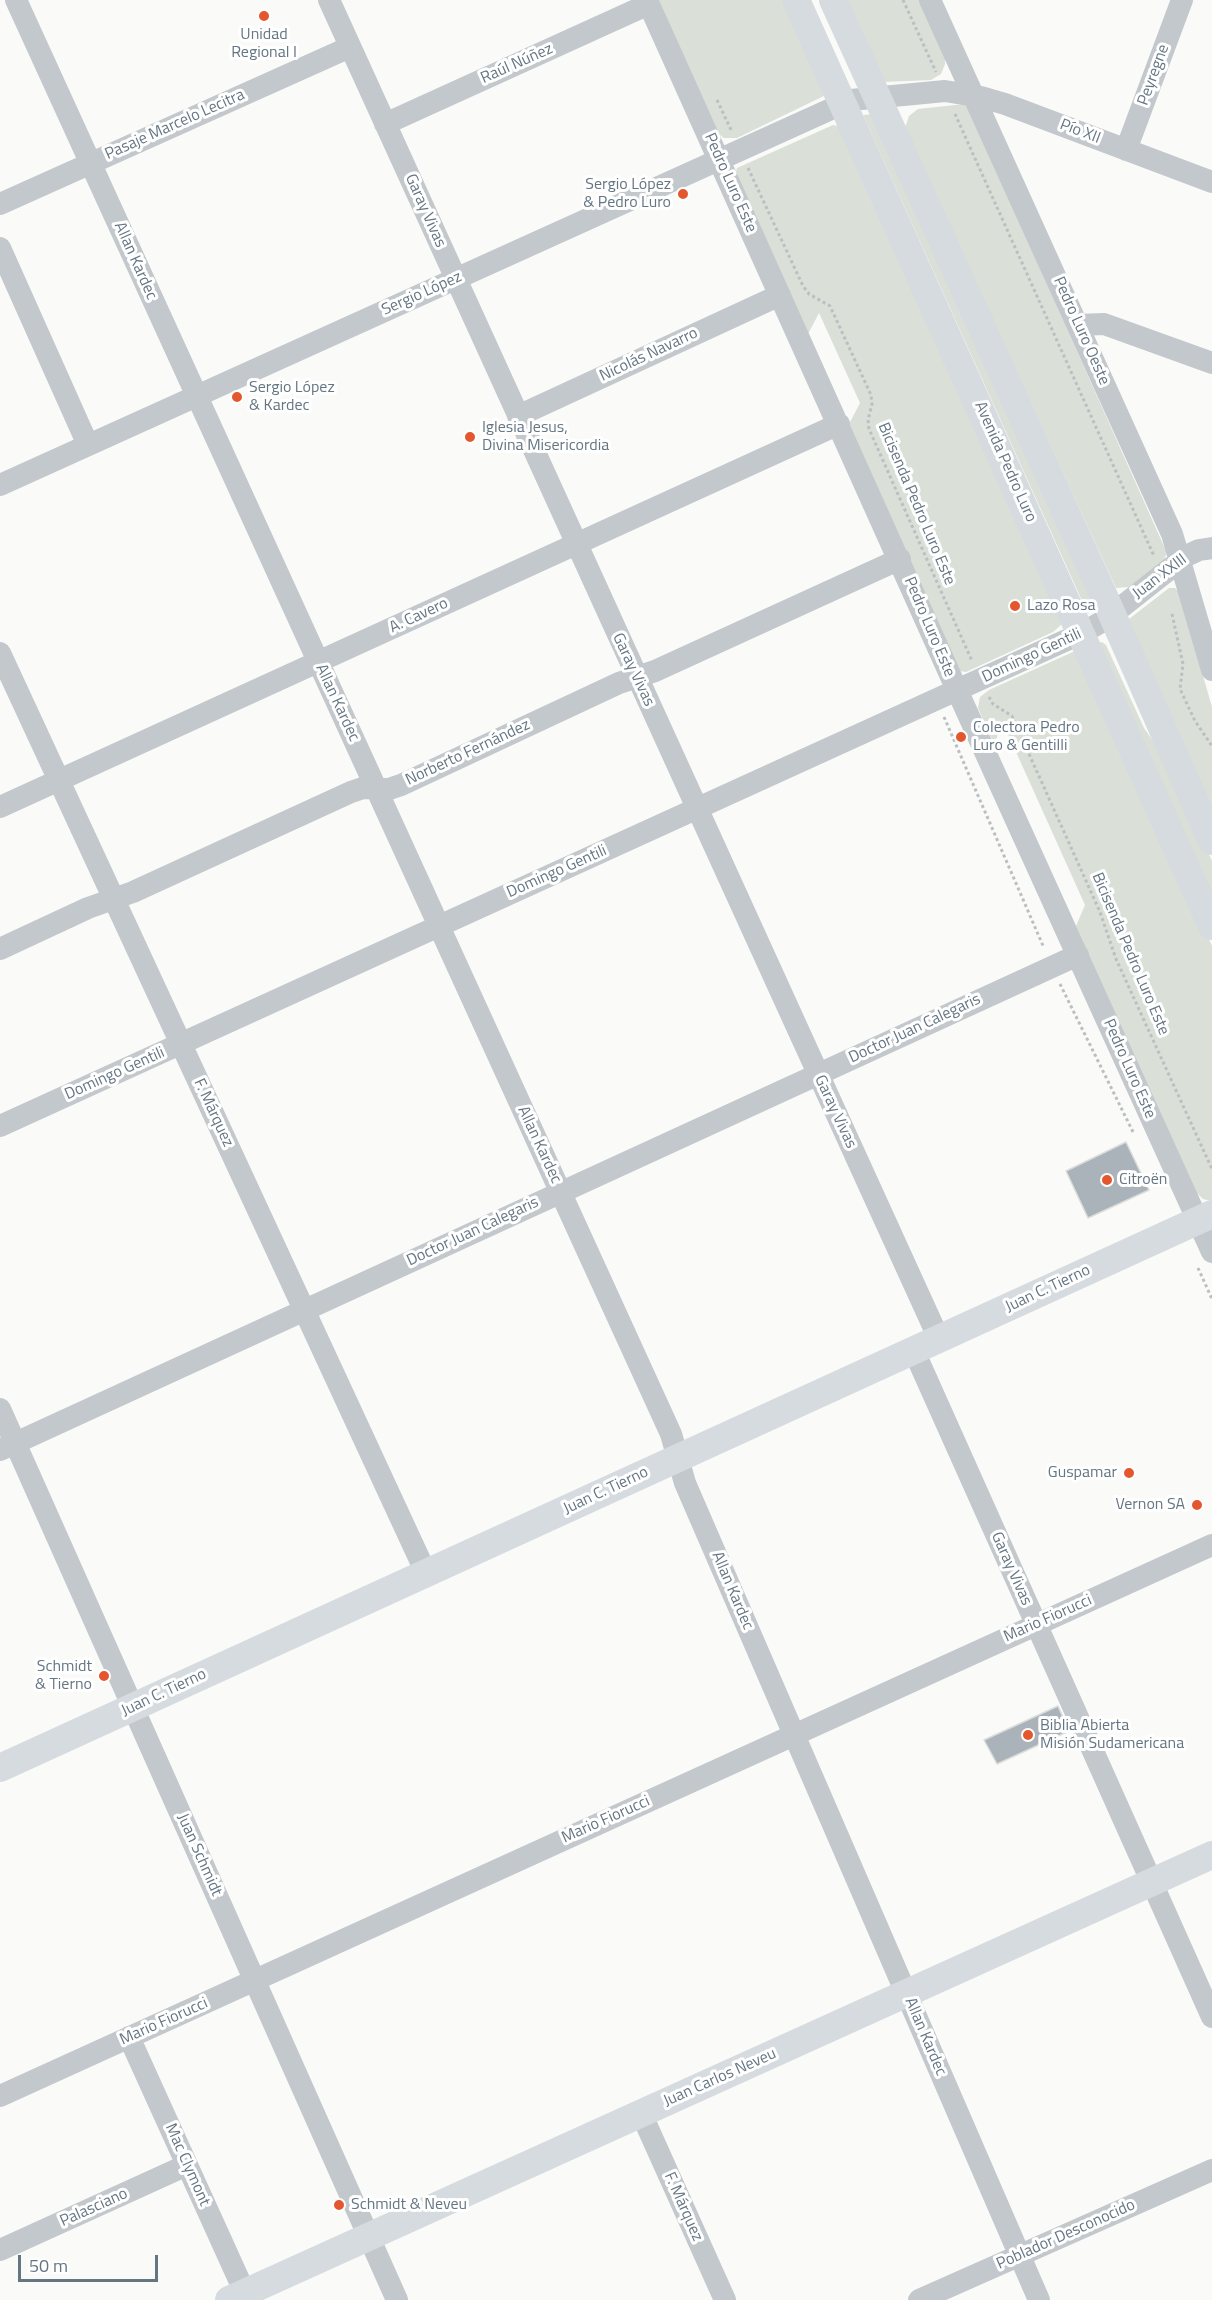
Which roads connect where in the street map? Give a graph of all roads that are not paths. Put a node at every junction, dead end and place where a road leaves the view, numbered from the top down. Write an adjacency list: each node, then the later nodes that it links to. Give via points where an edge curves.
1 (16, 0): 17 (street, Allan Kardec)
2 (329, 0): 8 (street, Garay Vivas)
3 (796, 0): 13 (main road, Avenida Pedro Luro)
4 (833, 0): 12 (main road, Avenida Pedro Luro)
5 (930, 0): 9 (street, Pedro Luro Oeste)
6 (1182, 0): 15 (street, Peyregne)
7 (648, 2): 14 (street, Raúl Núñez); 16 (street, Pedro Luro Este)
8 (350, 47): 14 (street, Garay Vivas); 17 (street, Pasaje Marcelo Lecitra)
9 (959, 64): 10 (street, via 957,81); 11 (street, Pedro Luro Oeste)
10 (945, 91): 11 (street, Pío XII); 12 (street, Pío XII)
11 (974, 96): 15 (street, Pío XII); 23 (street, Pedro Luro Oeste)
12 (877, 97): 13 (street, Pío XII); 34 (main road, Avenida Pedro Luro)
13 (843, 103): 16 (street, Sergio López); 35 (main road, Avenida Pedro Luro)
14 (385, 124): 21 (street, Garay Vivas)
15 (1126, 150): 18 (street, Pío XII)
16 (719, 159): 21 (street, Sergio López); 22 (street, Pedro Luro Este)
17 (91, 163): 19 (street, Pasaje Marcelo Lecitra); 25 (street, Allan Kardec)
18 (1212, 182)
19 (0, 204)
20 (0, 248): 28 (street)
21 (456, 279): 25 (street, Sergio López); 26 (street, Garay Vivas)
22 (780, 295): 26 (street, Nicolás Navarro); 27 (street, Pedro Luro Este)
23 (1078, 325): 24 (street, via 1104,324); 33 (street, Pedro Luro Oeste, via 1172,534)
24 (1212, 363)
25 (197, 396): 28 (street, Sergio López); 37 (street, Allan Kardec)
26 (518, 416): 30 (street, Garay Vivas)
27 (839, 424): 30 (street, A. Cavero); 32 (street, Pedro Luro Este)
28 (88, 445): 29 (street, Sergio López)
29 (0, 485)
30 (576, 544): 37 (street, A. Cavero); 39 (street, Garay Vivas)
31 (1212, 548): 33 (street, Juan XXIII)
32 (900, 559): 39 (street, Norberto Fernández); 40 (street, Pedro Luro Este)
33 (1180, 560): 34 (street, Juan XXIII); 38 (street, Pedro Luro Oeste)
34 (1112, 615): 35 (street, Domingo Gentili); 45 (main road, Avenida Pedro Luro)
35 (1082, 633): 40 (street, Domingo Gentili); 48 (main road, Avenida Pedro Luro)
36 (0, 653): 41 (street, F. Márquez)
37 (318, 662): 41 (street, A. Cavero); 42 (street, Allan Kardec)
38 (1212, 670)
39 (637, 677): 42 (street, Norberto Fernández, via 401,785); 44 (street, Garay Vivas)
40 (957, 690): 44 (street, Domingo Gentili); 50 (street, Pedro Luro Este)
41 (59, 780): 43 (street, A. Cavero); 46 (street, F. Márquez)
42 (376, 789): 46 (street, Norberto Fernández, via 351,792); 47 (street, Allan Kardec)
43 (0, 807)
44 (697, 808): 47 (street, Domingo Gentili); 52 (street, Garay Vivas)
45 (1212, 841)
46 (114, 899): 49 (street, Norberto Fernández); 51 (street, F. Márquez)
47 (439, 926): 51 (street, Domingo Gentili); 54 (street, Allan Kardec)
48 (1212, 926)
49 (0, 949)
50 (1078, 955): 52 (street, Doctor Juan Calegaris); 55 (street, Pedro Luro Este)
51 (181, 1044): 53 (street, Domingo Gentili); 57 (street, F. Márquez)
52 (818, 1074): 54 (street, Doctor Juan Calegaris); 58 (street, Garay Vivas)
53 (0, 1126)
54 (560, 1192): 57 (street, Doctor Juan Calegaris); 61 (street, Allan Kardec, via 671,1434)
55 (1197, 1221): 56 (street, Pedro Luro Este); 58 (main road, Juan C. Tierno)
56 (1212, 1252)
57 (304, 1310): 60 (street, Doctor Juan Calegaris); 63 (street, F. Márquez)
58 (926, 1345): 61 (main road, Juan C. Tierno); 64 (street, Garay Vivas)
59 (0, 1410): 60 (street, Juan Schmidt)
60 (8, 1446): 65 (street, Juan Schmidt)
61 (678, 1458): 63 (main road, Juan C. Tierno); 66 (street, Allan Kardec, via 685,1483)
62 (1212, 1545): 64 (street, Mario Fiorucci)
63 (426, 1573): 65 (main road, Juan C. Tierno)
64 (1036, 1625): 66 (street, Mario Fiorucci); 69 (street, Garay Vivas)
65 (133, 1707): 67 (main road, Juan C. Tierno); 70 (street, Juan Schmidt)
66 (794, 1735): 70 (street, Mario Fiorucci); 71 (street, Allan Kardec)
67 (0, 1768)
68 (1212, 1855): 69 (main road, Juan Carlos Neveu)
69 (1152, 1882): 71 (main road, Juan Carlos Neveu); 72 (street, Garay Vivas)
70 (255, 1980): 73 (street, Mario Fiorucci); 78 (street, Juan Schmidt)
71 (906, 1993): 75 (main road, Juan Carlos Neveu); 80 (street, Allan Kardec)
72 (1212, 2017)
73 (129, 2037): 74 (street, Mario Fiorucci); 76 (street, Mac Clymont)
74 (0, 2096)
75 (641, 2114): 78 (main road, Juan Carlos Neveu); 83 (street, F. Márquez)
76 (187, 2165): 79 (street, Palasciano); 81 (street, Mac Clymont)
77 (1212, 2170): 80 (street, Poblador Desconocido)
78 (370, 2236): 81 (main road, Juan Carlos Neveu); 82 (street, Juan Schmidt)
79 (0, 2250)
80 (1020, 2255): 84 (street, Poblador Desconocido); 85 (street, Allan Kardec)
81 (237, 2296)
82 (397, 2300)
83 (725, 2300)
84 (919, 2300)
85 (1039, 2300)

